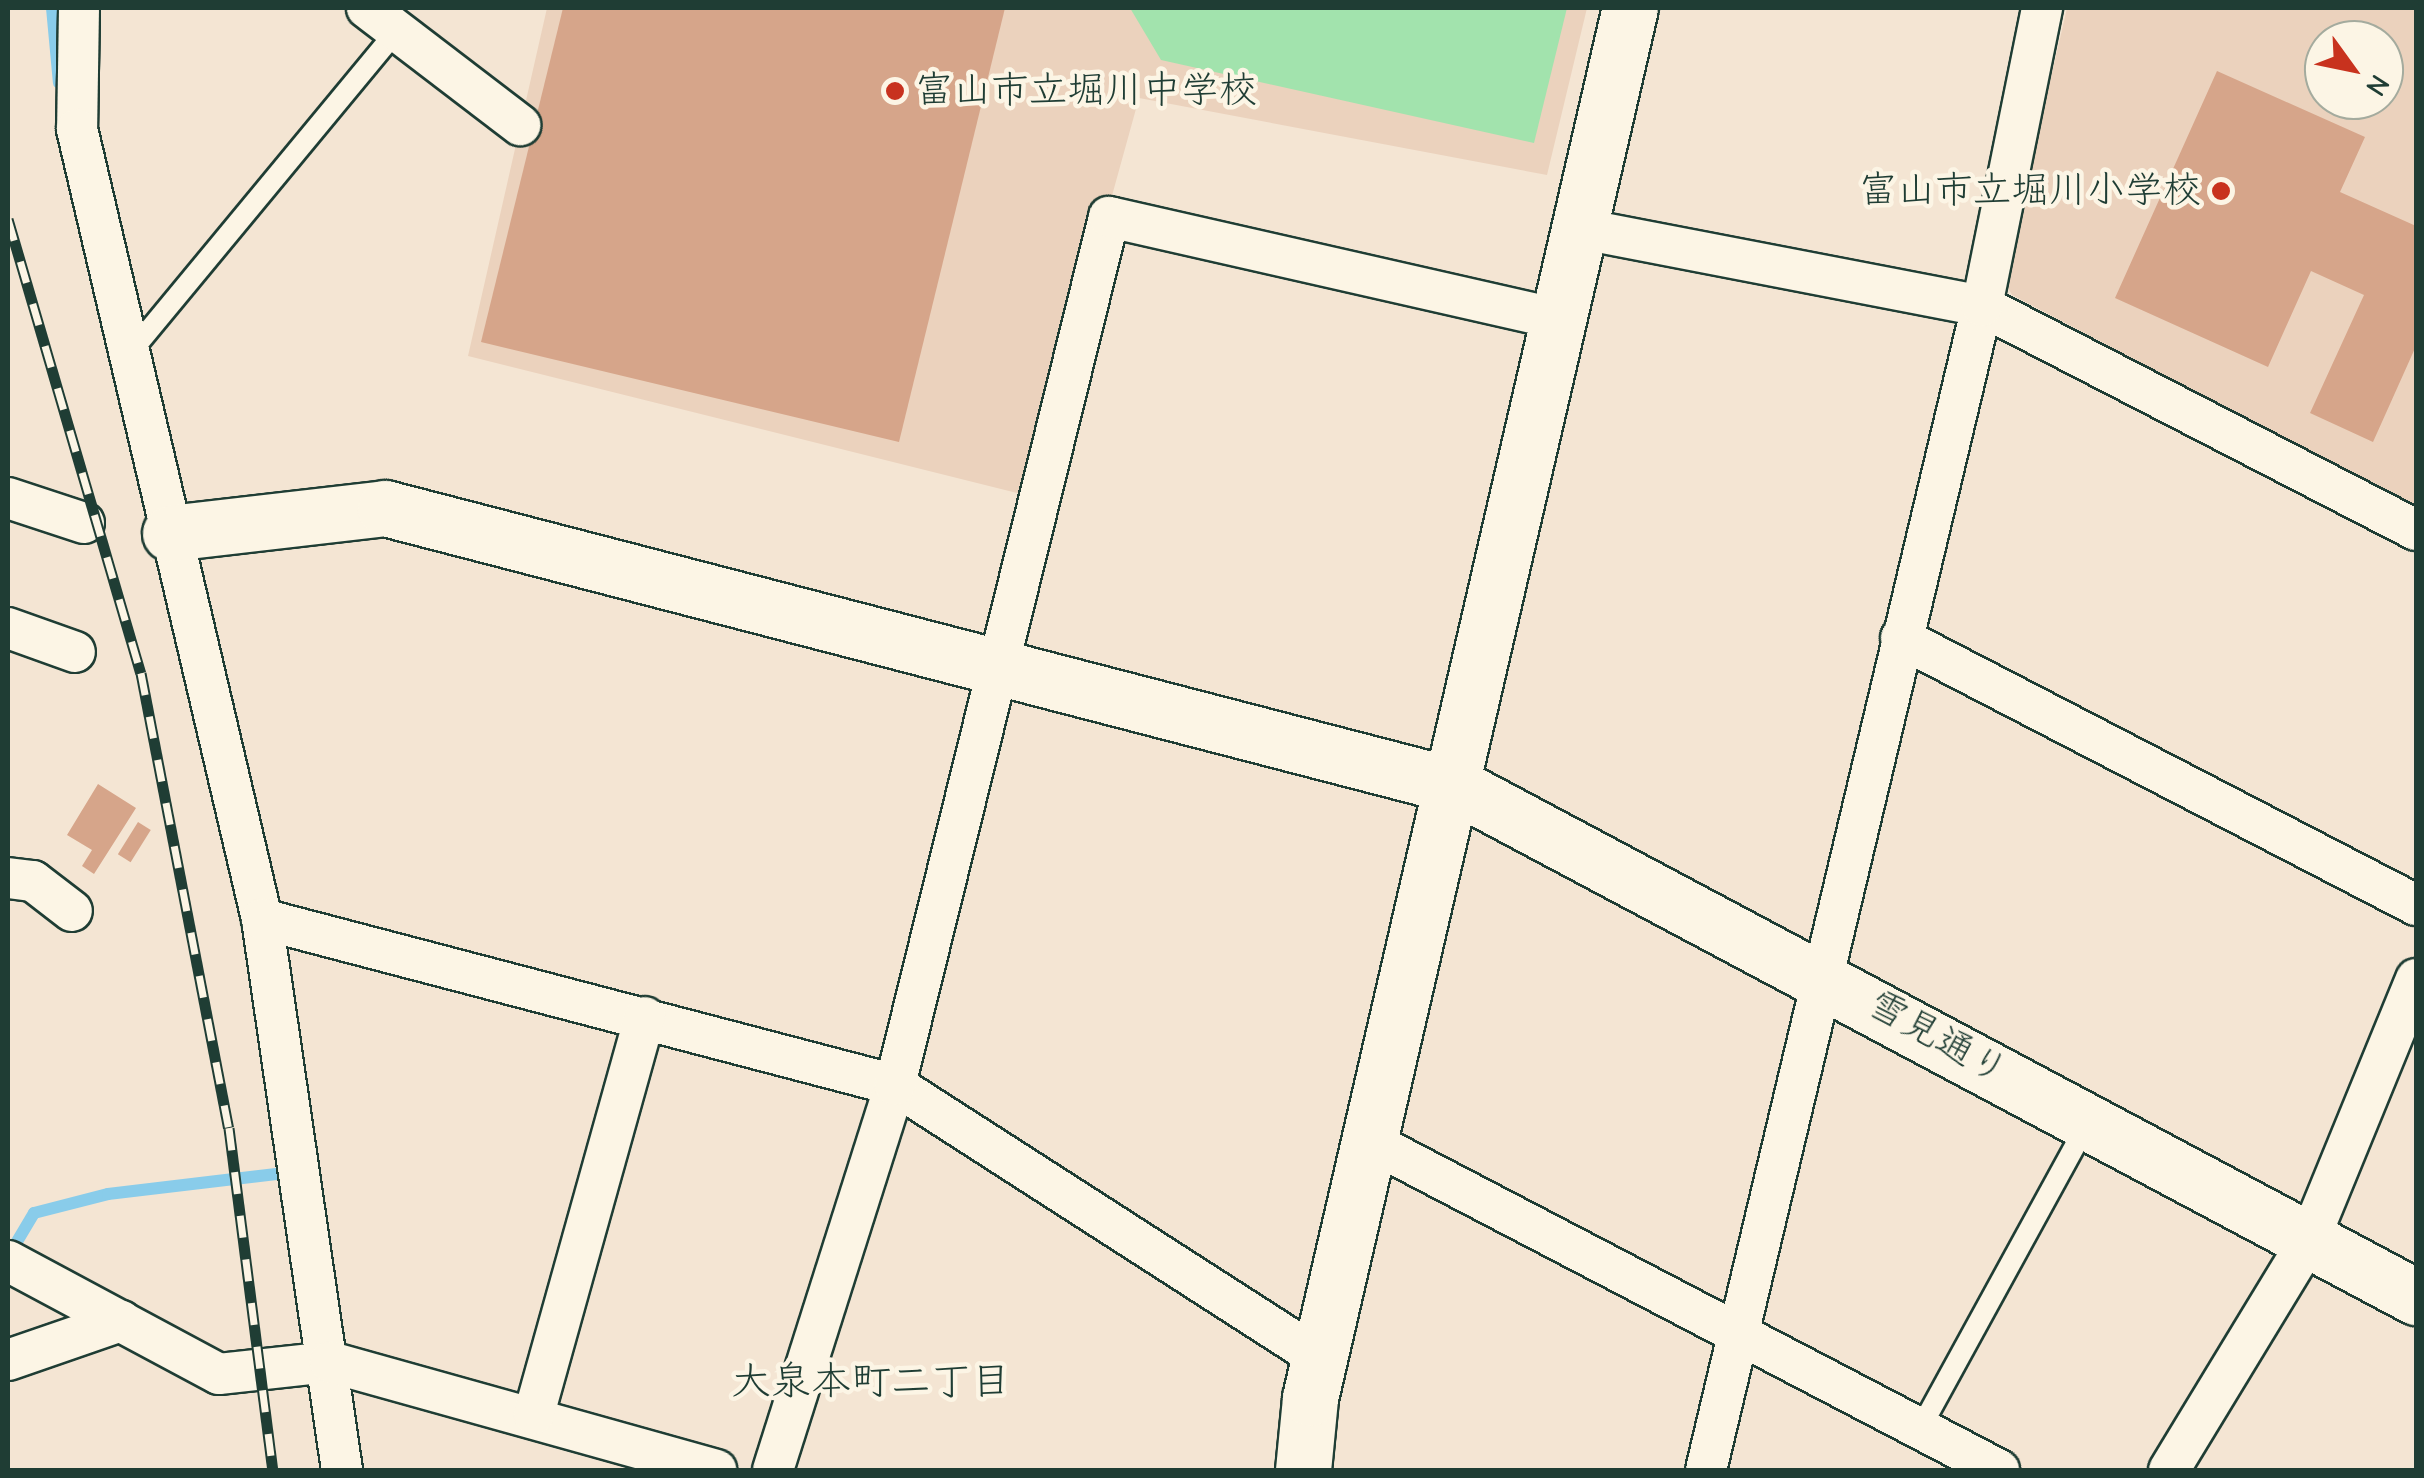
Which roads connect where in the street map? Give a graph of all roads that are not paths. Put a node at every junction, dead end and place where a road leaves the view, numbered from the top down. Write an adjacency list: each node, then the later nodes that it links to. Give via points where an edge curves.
1 (79, 8): 9 (street, via 77,129)
2 (1630, 8): 6 (street)
3 (2042, 8): 7 (street)
4 (382, 19): 5 (street); 9 (lane)
5 (520, 126)
6 (1582, 229): 7 (street); 8 (street)
7 (1982, 306): 12 (street); 15 (street)
8 (1558, 319): 17 (street, via 1110,217); 18 (street)
9 (129, 354): 13 (street)
10 (8, 498): 11 (street)
11 (84, 523)
12 (2416, 530)
13 (156, 533): 17 (street, 雪見通り, via 385,508); 22 (street)
14 (8, 628): 16 (street)
15 (1901, 638): 20 (street); 23 (street)
16 (76, 652)
17 (1004, 668): 18 (street, 雪見通り); 26 (street)
18 (1456, 786): 23 (street, 雪見通り); 28 (street)
19 (8, 878): 21 (street, via 33,880)
20 (2416, 905)
21 (72, 911)
22 (262, 919): 25 (street); 36 (street)
23 (1818, 973): 27 (street, 雪見通り); 33 (street)
24 (2416, 979): 29 (street)
25 (644, 1017): 26 (street); 37 (street)
26 (895, 1085): 34 (street); 41 (street)
27 (2089, 1120): 29 (street, 雪見通り); 38 (lane)
28 (1375, 1144): 33 (street); 34 (street)
29 (2309, 1240): 31 (street, 雪見通り); 45 (street)
30 (8, 1261): 32 (street)
31 (2416, 1297)
32 (121, 1321): 35 (street); 36 (street, via 219,1374)
33 (1737, 1333): 38 (street); 43 (street)
34 (1321, 1358): 42 (street)
35 (8, 1360)
36 (330, 1362): 37 (street); 39 (street)
37 (534, 1414): 40 (street)
38 (1920, 1429): 44 (street)
39 (342, 1470)
40 (716, 1470)
41 (772, 1470)
42 (1303, 1470)
43 (1706, 1470)
44 (1999, 1470)
45 (2169, 1470)

